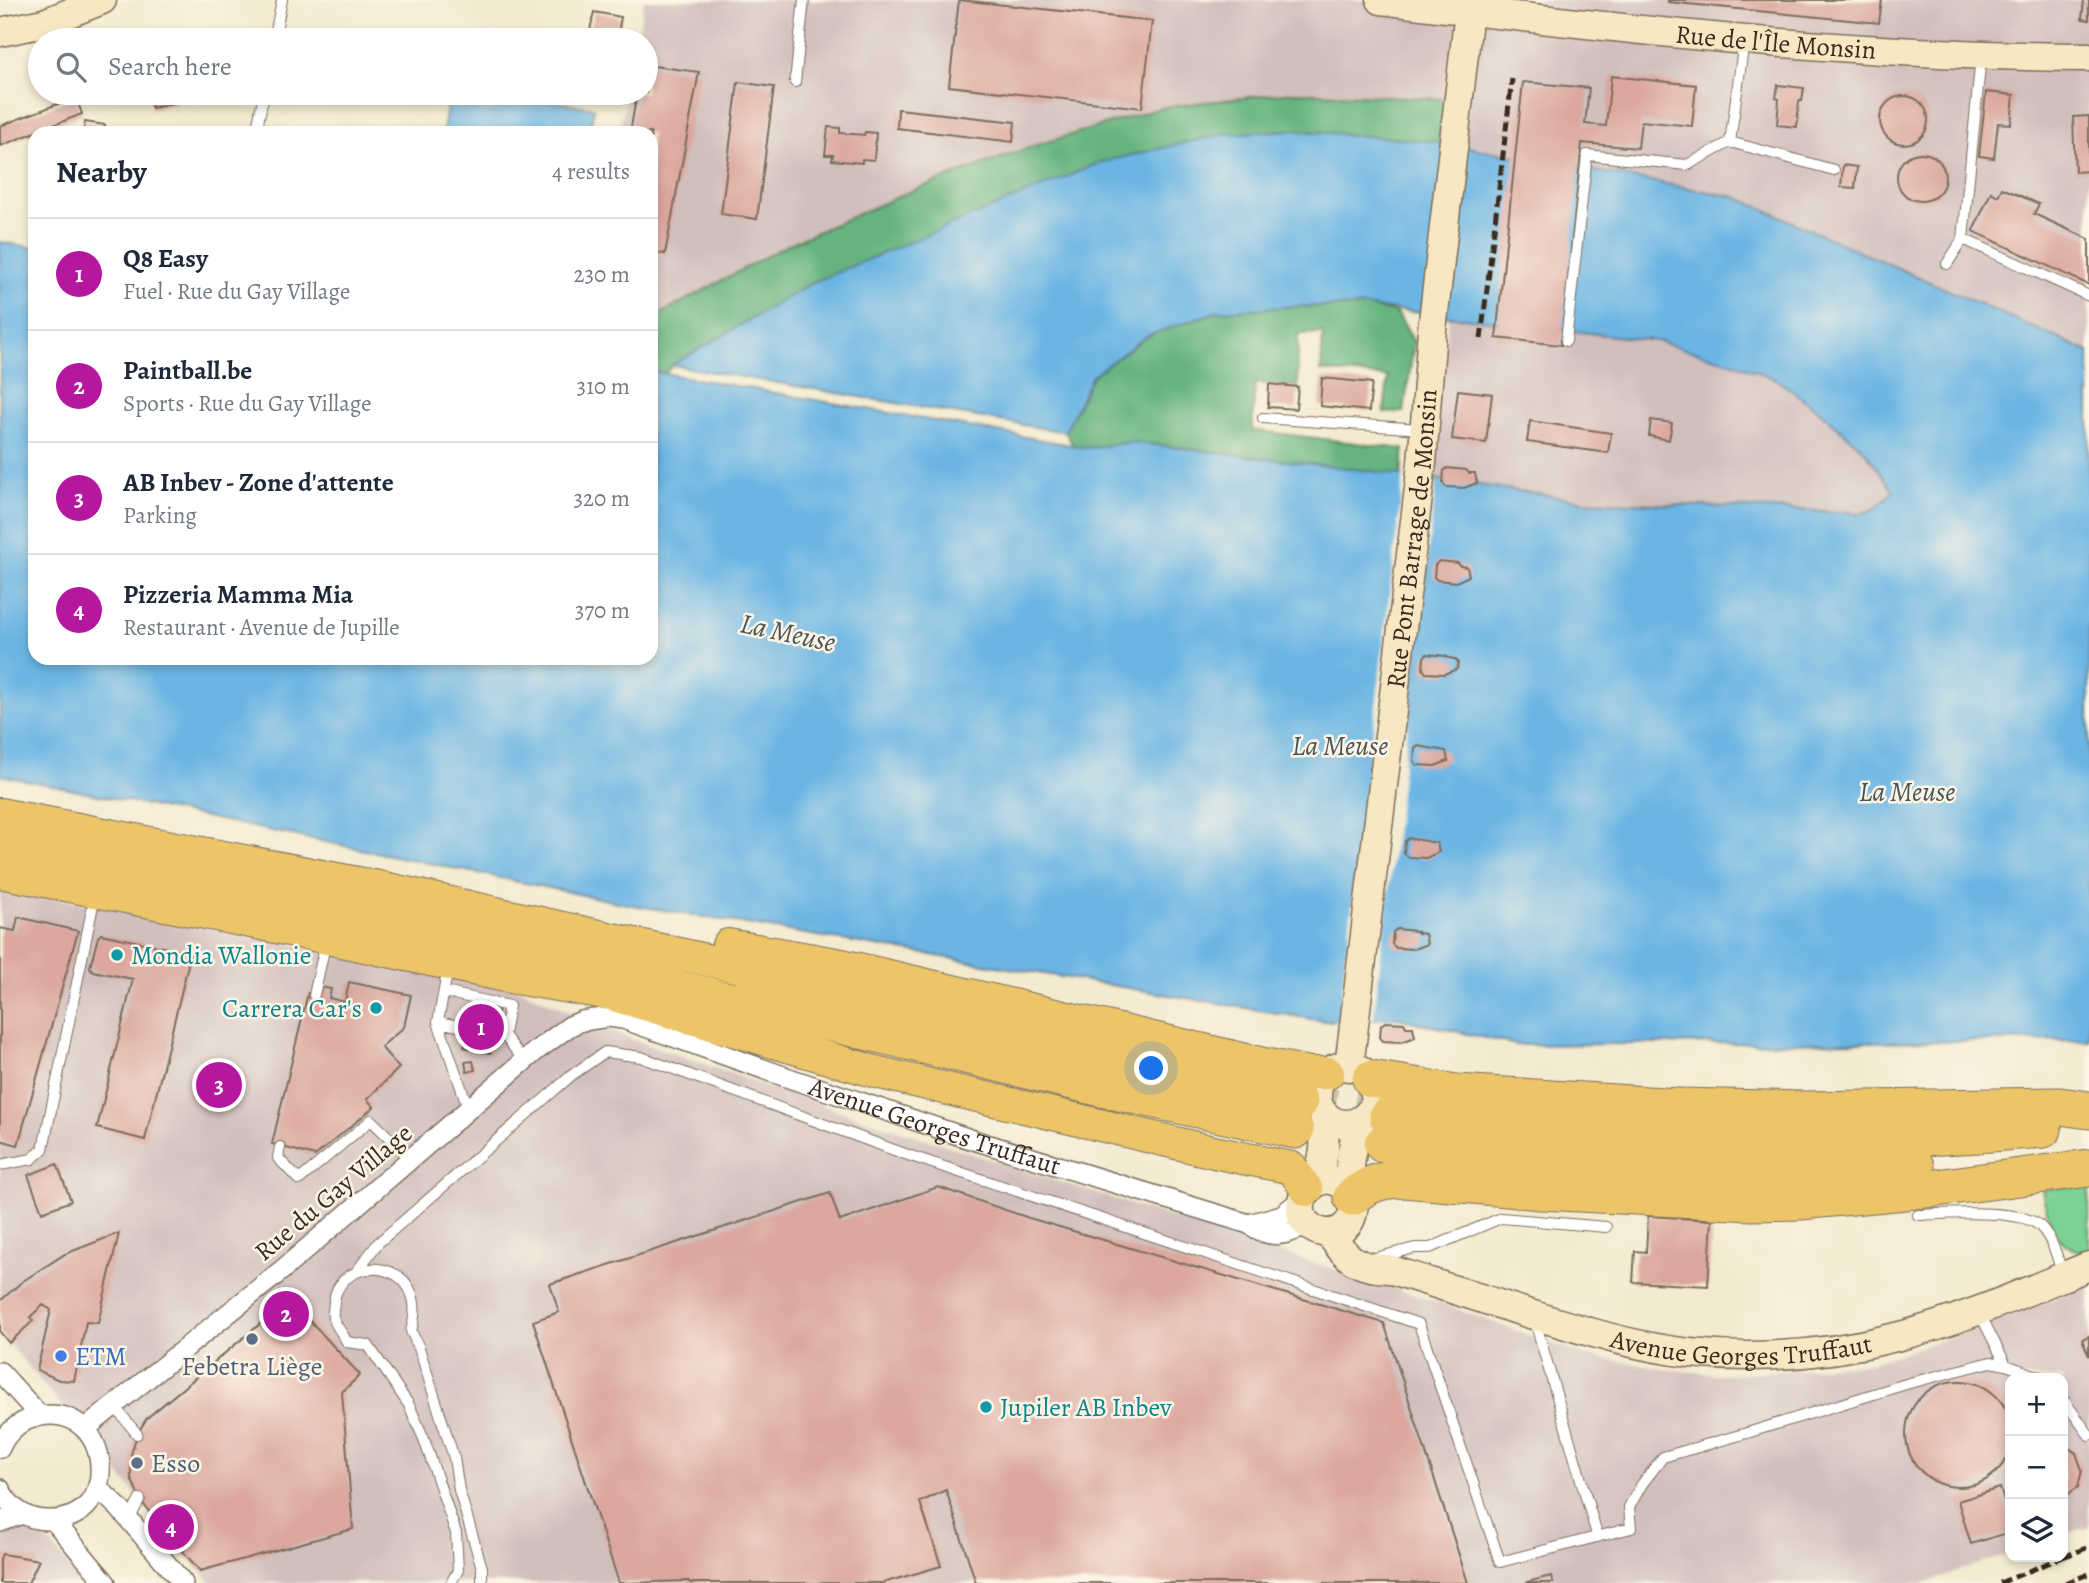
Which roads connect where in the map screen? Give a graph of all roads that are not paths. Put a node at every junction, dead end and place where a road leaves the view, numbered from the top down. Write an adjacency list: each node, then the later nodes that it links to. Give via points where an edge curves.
1 (102, 0): 7 (street, via 44,23)
2 (282, 0): 6 (lane)
3 (804, 0): 11 (lane)
4 (1381, 0): 5 (street, Rue de l'Île Monsin)
5 (1469, 5): 8 (street, Rue de l'Île Monsin); 21 (street, Rue Pont Barrage de Monsin)
6 (276, 28)
7 (0, 32)
8 (1744, 40): 9 (street, Rue de l'Île Monsin); 14 (lane)
9 (1981, 56): 10 (street, Rue de l'Île Monsin); 16 (lane)
10 (2089, 57)
11 (794, 82)
12 (262, 105): 13 (lane)
13 (257, 126)
14 (1730, 142): 15 (lane); 19 (lane, via 1687,165 1587,155)
15 (1833, 170)
16 (1963, 239): 17 (lane); 18 (lane)
17 (1947, 264)
18 (2089, 296)
19 (1566, 341)
20 (1263, 418): 21 (lane)
21 (1425, 429): 39 (street, Rue Pont Barrage de Monsin)
22 (0, 814): 29 (main road)
23 (0, 828): 34 (main road, via 315,886)
24 (0, 843): 27 (main road)
25 (0, 860): 27 (main road)
26 (0, 872): 28 (main road)
27 (234, 889): 33 (main road)
28 (96, 892): 30 (main road); 48 (lane, via 43,1149 32,1159)
29 (512, 916): 34 (main road, via 805,983); 39 (main road, via 564,918 665,939 842,965 1309,1073)
30 (327, 937): 31 (main road); 32 (lane)
31 (446, 978): 36 (lane); 37 (lane, via 509,1006); 50 (main road, via 515,978 610,994 876,1072 1292,1168)
32 (314, 995)
33 (741, 1001): 42 (highway, via 1114,1091)
34 (900, 1012): 42 (highway)
35 (623, 1019): 38 (street, Rue du Gay Village, via 609,1017 570,1026); 53 (street, Avenue Georges Truffaut, via 970,1139)
36 (438, 1022): 37 (lane); 40 (lane)
37 (504, 1035): 38 (lane)
38 (524, 1061): 40 (street, Rue du Gay Village)
39 (1350, 1065): 41 (highway, via 1456,1093 1679,1107 2060,1106); 42 (street, via 1319,1087); 44 (street, via 1375,1092 1371,1109)
40 (469, 1110): 47 (street, Rue du Gay Village)
41 (2089, 1110)
42 (1306, 1115): 44 (street); 50 (street, via 1324,1150)
43 (2089, 1124): 44 (highway, via 1897,1140 1766,1142 1473,1127)
44 (1377, 1127): 46 (highway, via 1476,1155 1698,1170 1899,1169); 51 (street, via 1353,1150)
45 (280, 1147): 47 (lane, via 278,1158 299,1180 371,1120)
46 (2089, 1153)
47 (412, 1160): 64 (street, Rue du Gay Village)
48 (0, 1165)
49 (2089, 1168): 51 (highway, via 1936,1188 1752,1202 1390,1179 1372,1183)
50 (1309, 1190): 51 (street, via 1302,1215); 51 (street, via 1327,1180 1340,1183); 53 (street, via 1282,1215)
51 (1338, 1213): 53 (street, Avenue Georges Truffaut, via 1294,1231 1272,1234); 55 (street, Avenue Georges Truffaut, via 1343,1252 1368,1268)
52 (1918, 1215): 57 (lane, via 2013,1215 2039,1225)
53 (1249, 1224)
54 (1606, 1227): 55 (lane, via 1502,1218)
55 (1382, 1263): 59 (street, Avenue Georges Truffaut)
56 (357, 1271): 77 (lane, via 378,1243 572,1075 605,1052 641,1058 905,1154 1419,1324 1500,1562); 80 (lane, via 335,1294 332,1315 347,1342 368,1345 409,1405 456,1533 458,1570); 81 (lane, via 379,1268 402,1279 412,1290 416,1312 411,1331 454,1458)
57 (2076, 1271): 58 (street, Avenue Georges Truffaut)
58 (1978, 1310): 59 (street, Avenue Georges Truffaut, via 1860,1345 1758,1356 1660,1348); 60 (lane)
59 (1533, 1315): 77 (lane)
60 (2006, 1365): 62 (lane); 77 (lane, via 1991,1362 1906,1384 1663,1457 1629,1507 1631,1528)
61 (0, 1372): 65 (street)
62 (2029, 1373)
63 (2068, 1406): 68 (lane)
64 (115, 1407): 66 (street, Rue du Gay Village); 67 (lane)
65 (40, 1416): 66 (street, via 56,1415); 69 (street, via 11,1430)
66 (85, 1429): 70 (street, via 101,1457)
67 (137, 1434)
68 (2089, 1434)
69 (0, 1448)
70 (98, 1488): 74 (street); 75 (street, via 81,1510)
71 (0, 1489): 73 (street)
72 (140, 1499): 74 (lane)
73 (22, 1514): 75 (street); 76 (street)
74 (129, 1520): 79 (street)
75 (54, 1521): 78 (street)
76 (0, 1522)
77 (1597, 1535)
78 (106, 1583)
79 (183, 1583)
80 (451, 1583)
81 (482, 1583)

